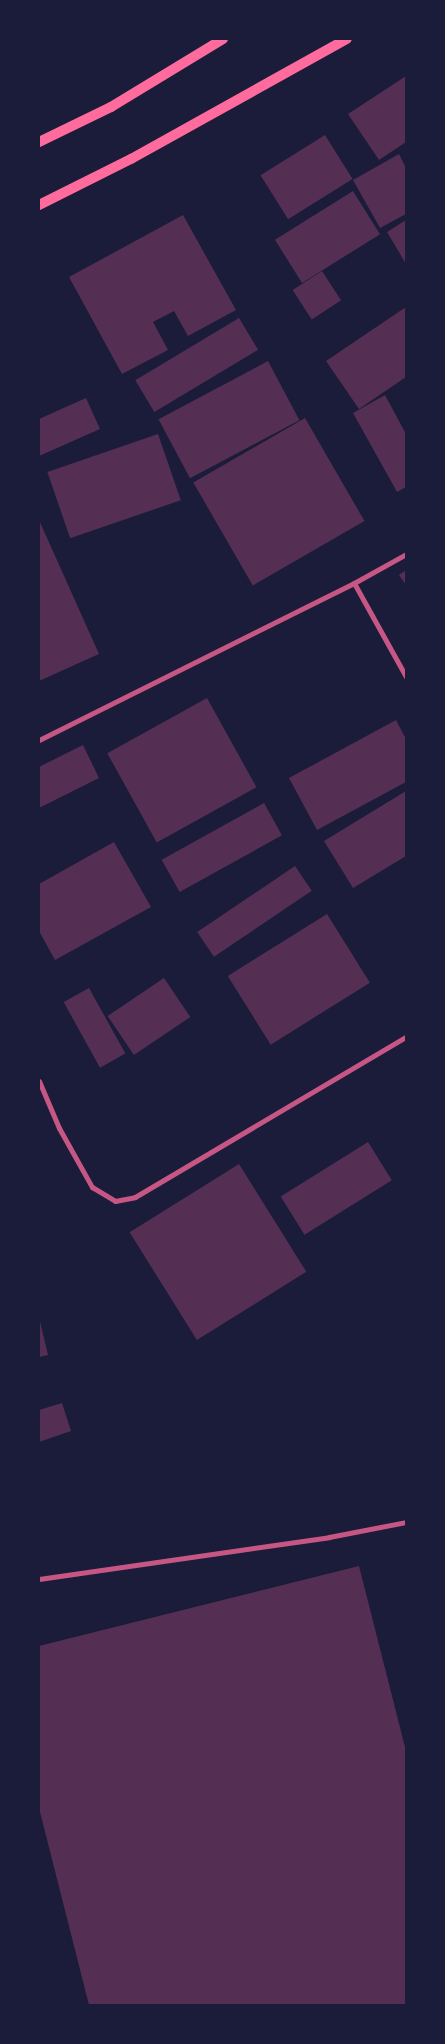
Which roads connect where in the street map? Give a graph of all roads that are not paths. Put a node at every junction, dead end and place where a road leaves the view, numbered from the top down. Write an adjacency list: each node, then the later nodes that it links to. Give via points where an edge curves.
1 (223, 39): 3 (main road, via 111,107)
2 (346, 39): 4 (main road, via 131,159)
3 (39, 142)
4 (39, 204)
5 (406, 554): 6 (street)
6 (354, 583): 7 (street); 8 (street)
7 (406, 678)
8 (39, 740)
9 (406, 1037): 10 (street, via 136,1197 115,1201 92,1187 59,1128)
10 (39, 1081)
11 (406, 1522): 12 (street, via 329,1537)
12 (39, 1579)

